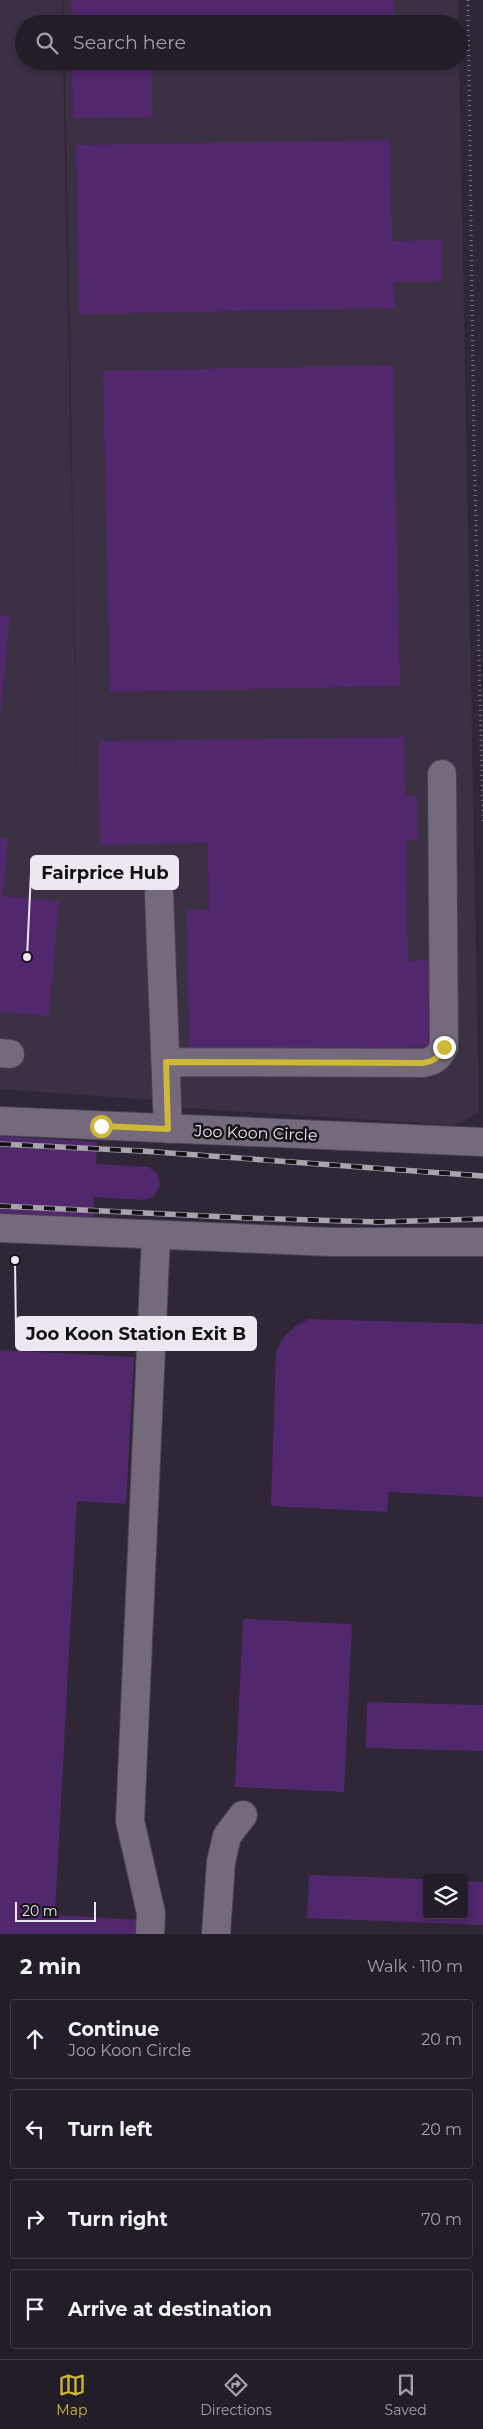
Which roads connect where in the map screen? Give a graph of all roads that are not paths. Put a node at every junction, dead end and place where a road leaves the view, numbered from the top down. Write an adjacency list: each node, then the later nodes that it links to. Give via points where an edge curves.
1 (442, 774): 3 (street, via 444,1047 439,1056 423,1063)
2 (160, 894): 3 (street)
3 (166, 1062): 5 (street)
4 (0, 1121): 5 (street, Joo Koon Circle)
5 (168, 1129): 6 (street, Joo Koon Circle)
6 (483, 1142)
7 (0, 1228): 8 (street)
8 (156, 1235): 9 (street, via 332,1242); 11 (street, via 130,1821 151,1913)
9 (483, 1242)
10 (243, 1815): 12 (street, via 228,1836 221,1862)
11 (150, 1934)
12 (216, 1934)

